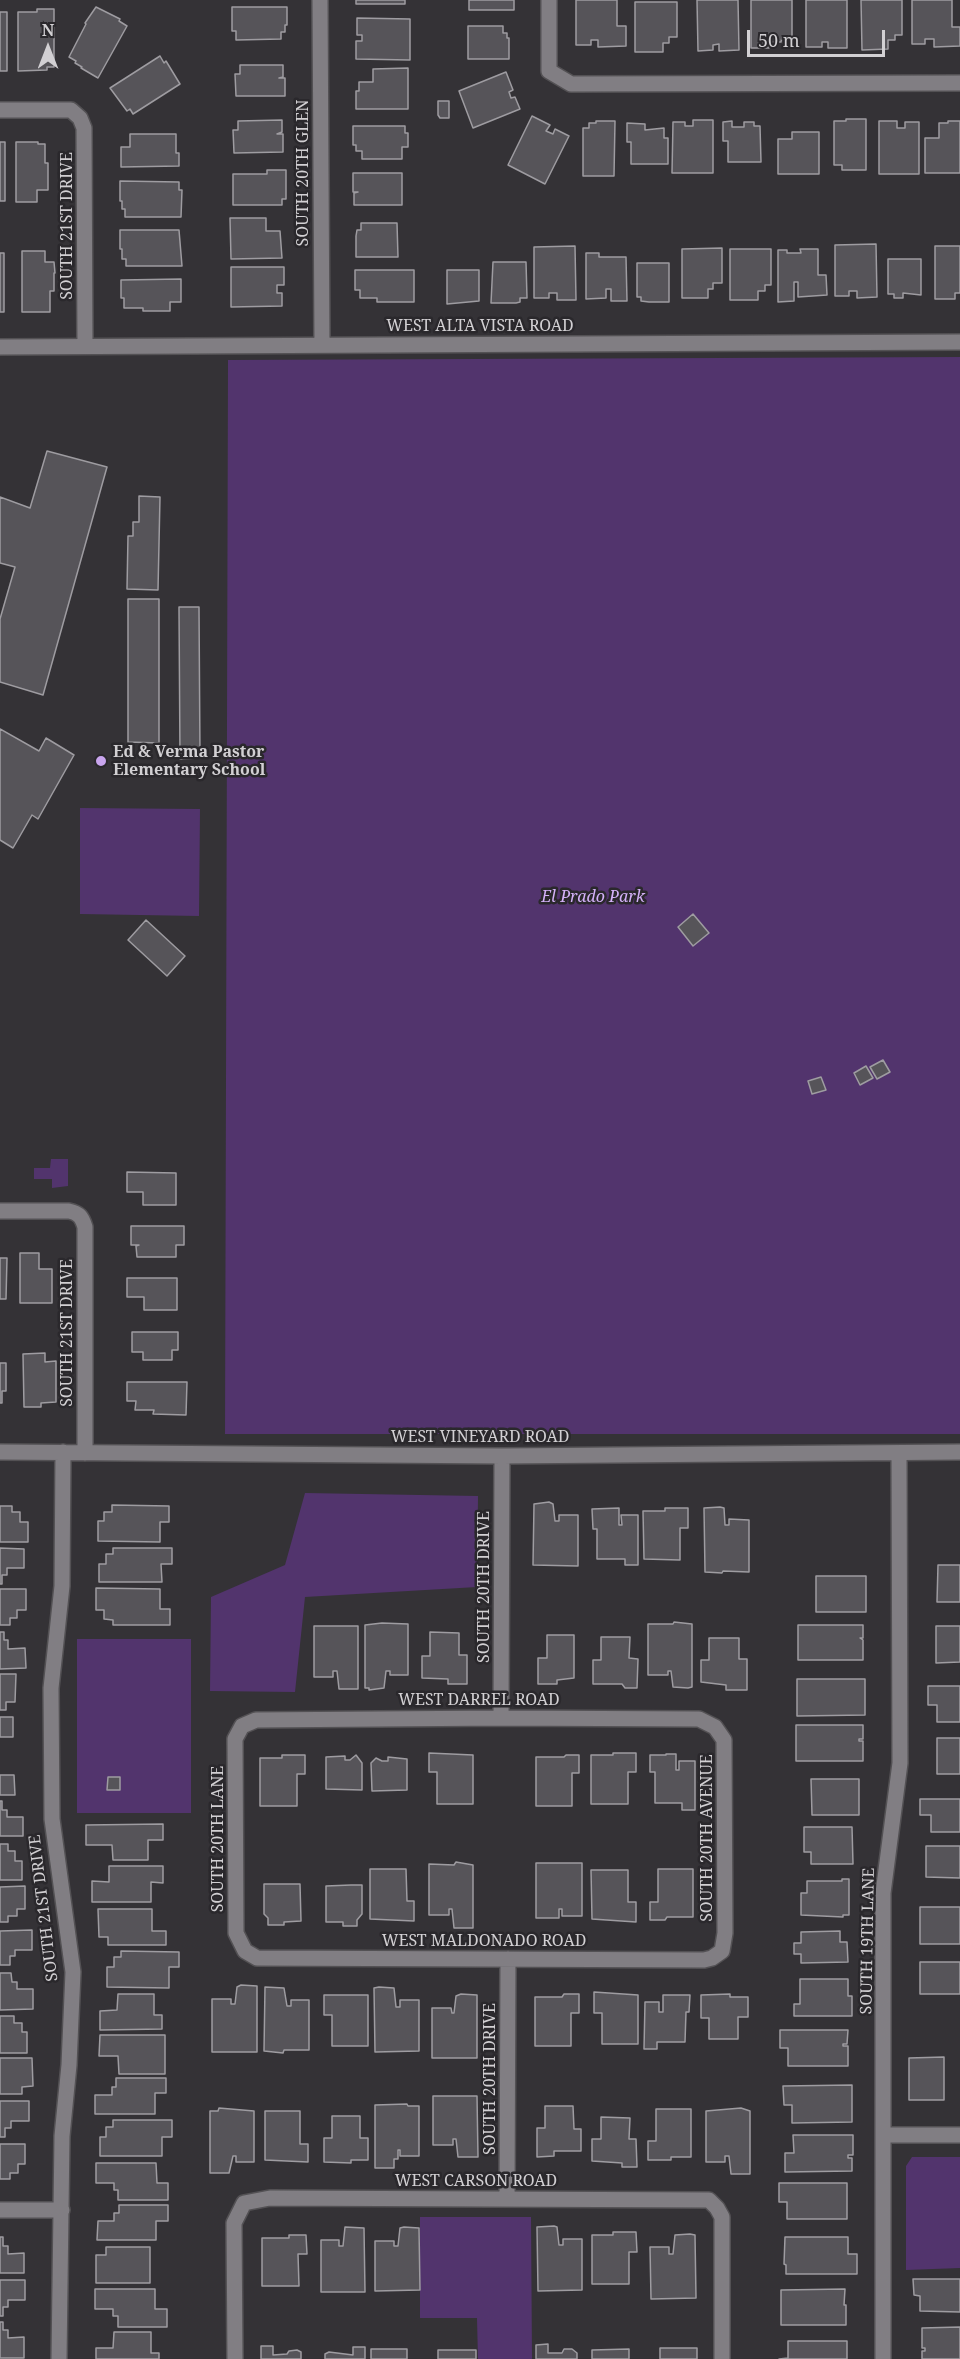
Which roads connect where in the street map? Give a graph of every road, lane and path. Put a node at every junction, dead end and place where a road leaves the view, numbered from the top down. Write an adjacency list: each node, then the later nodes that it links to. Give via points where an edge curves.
1 (320, 0): 6 (street, SOUTH 20TH GLEN)
2 (549, 0): 3 (street, via 549,70 571,84)
3 (960, 83)
4 (0, 111): 7 (street, SOUTH 21ST DRIVE, via 71,111 80,118 85,137)
5 (960, 342): 6 (street, WEST ALTA VISTA ROAD)
6 (322, 345): 7 (street, WEST ALTA VISTA ROAD)
7 (85, 346): 8 (street, WEST ALTA VISTA ROAD)
8 (0, 347)
9 (0, 1211): 13 (street, SOUTH 21ST DRIVE, via 69,1211 79,1215 85,1227)
10 (0, 1452): 11 (street, WEST VINEYARD ROAD)
11 (63, 1452): 13 (street, WEST VINEYARD ROAD); 26 (street, SOUTH 21ST DRIVE, via 62,1586 51,1688 52,1819 73,1972 62,2136)
12 (960, 1452): 14 (street, WEST VINEYARD ROAD)
13 (85, 1453): 15 (street, WEST VINEYARD ROAD)
14 (898, 1454): 15 (street, WEST VINEYARD ROAD); 22 (street, SOUTH 19TH LANE, via 900,1763 883,1893)
15 (502, 1456): 16 (street, SOUTH 20TH DRIVE)
16 (501, 1718): 17 (street, WEST DARREL ROAD, via 256,1720); 18 (street, WEST DARREL ROAD, via 699,1719)
17 (242, 1726): 19 (street, SOUTH 20TH LANE, via 235,1739 236,1933)
18 (715, 1727): 20 (street, SOUTH 20TH AVENUE, via 724,1740)
19 (245, 1951): 21 (street, WEST MALDONADO ROAD, via 257,1958)
20 (722, 1951): 21 (street, WEST MALDONADO ROAD, via 704,1960)
21 (508, 1959): 24 (street, SOUTH 20TH DRIVE)
22 (884, 2135): 23 (street); 30 (street, SOUTH 19TH LANE)
23 (960, 2135)
24 (507, 2199): 28 (street, WEST CARSON ROAD, via 270,2198 244,2203 234,2223); 29 (street, WEST CARSON ROAD, via 709,2200 722,2217)
25 (0, 2210): 26 (street)
26 (62, 2210): 27 (street, SOUTH 21ST DRIVE)
27 (59, 2359)
28 (235, 2359)
29 (722, 2359)
30 (883, 2359)

